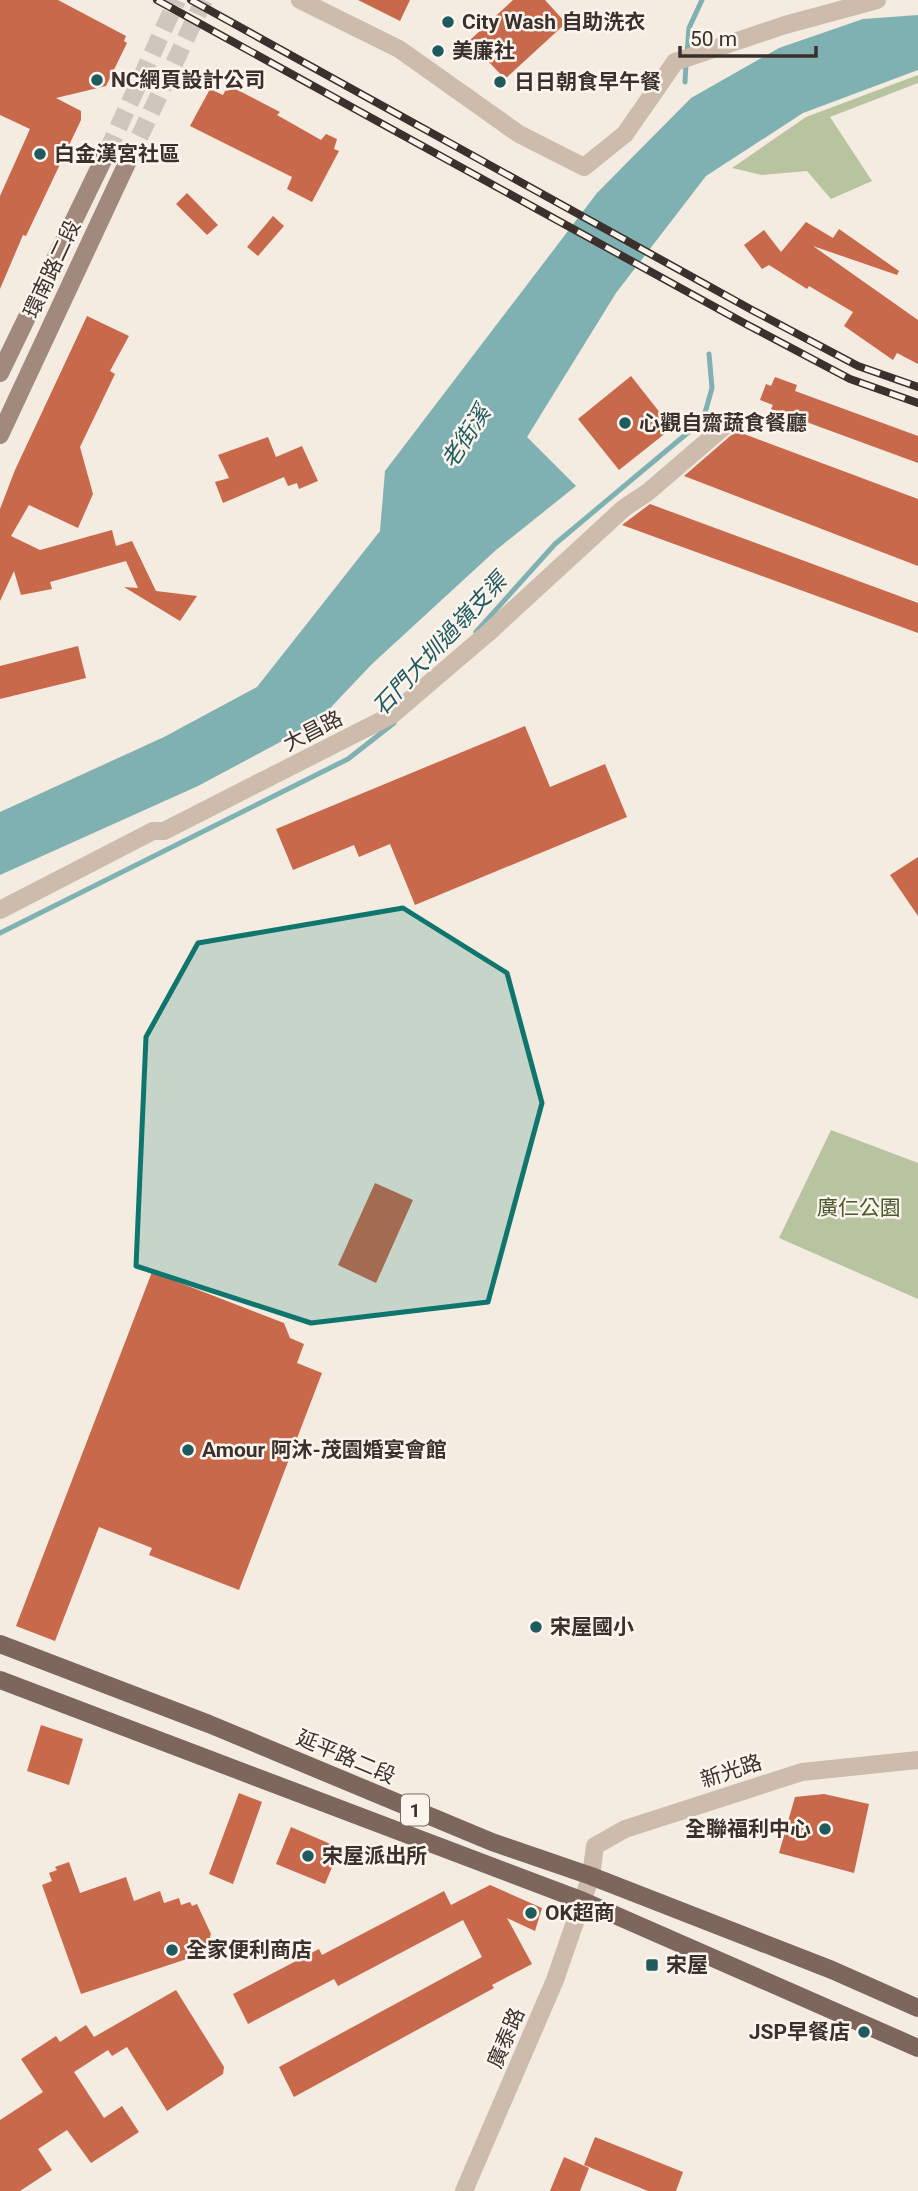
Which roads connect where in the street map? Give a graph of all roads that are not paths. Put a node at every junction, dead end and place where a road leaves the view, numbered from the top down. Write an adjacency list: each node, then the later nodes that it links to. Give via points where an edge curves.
1 (300, 0): 2 (street, via 399,49 519,134 584,167 625,134 676,62)
2 (877, 0)
3 (107, 152): 5 (main road, 環南路二段)
4 (128, 161): 6 (main road, 環南路二段)
5 (47, 278): 6 (main road); 7 (main road, 環南路二段)
6 (68, 288): 9 (main road, 環南路二段)
7 (0, 373)
8 (733, 419): 10 (street, 大昌路, via 624,508 392,715)
9 (0, 435)
10 (0, 911)
11 (0, 1644): 14 (main road, 延平路二段 / 1, via 209,1724 492,1842)
12 (0, 1679): 15 (main road, 1)
13 (918, 1760): 14 (street, 新光路, via 802,1772 625,1829 595,1846)
14 (591, 1876): 15 (street, 廣泰路); 16 (main road, 延平路二段 / 1)
15 (583, 1901): 17 (main road, 1); 18 (street, 廣泰路, via 555,1980)
16 (918, 2008)
17 (918, 2048)
18 (464, 2191)

